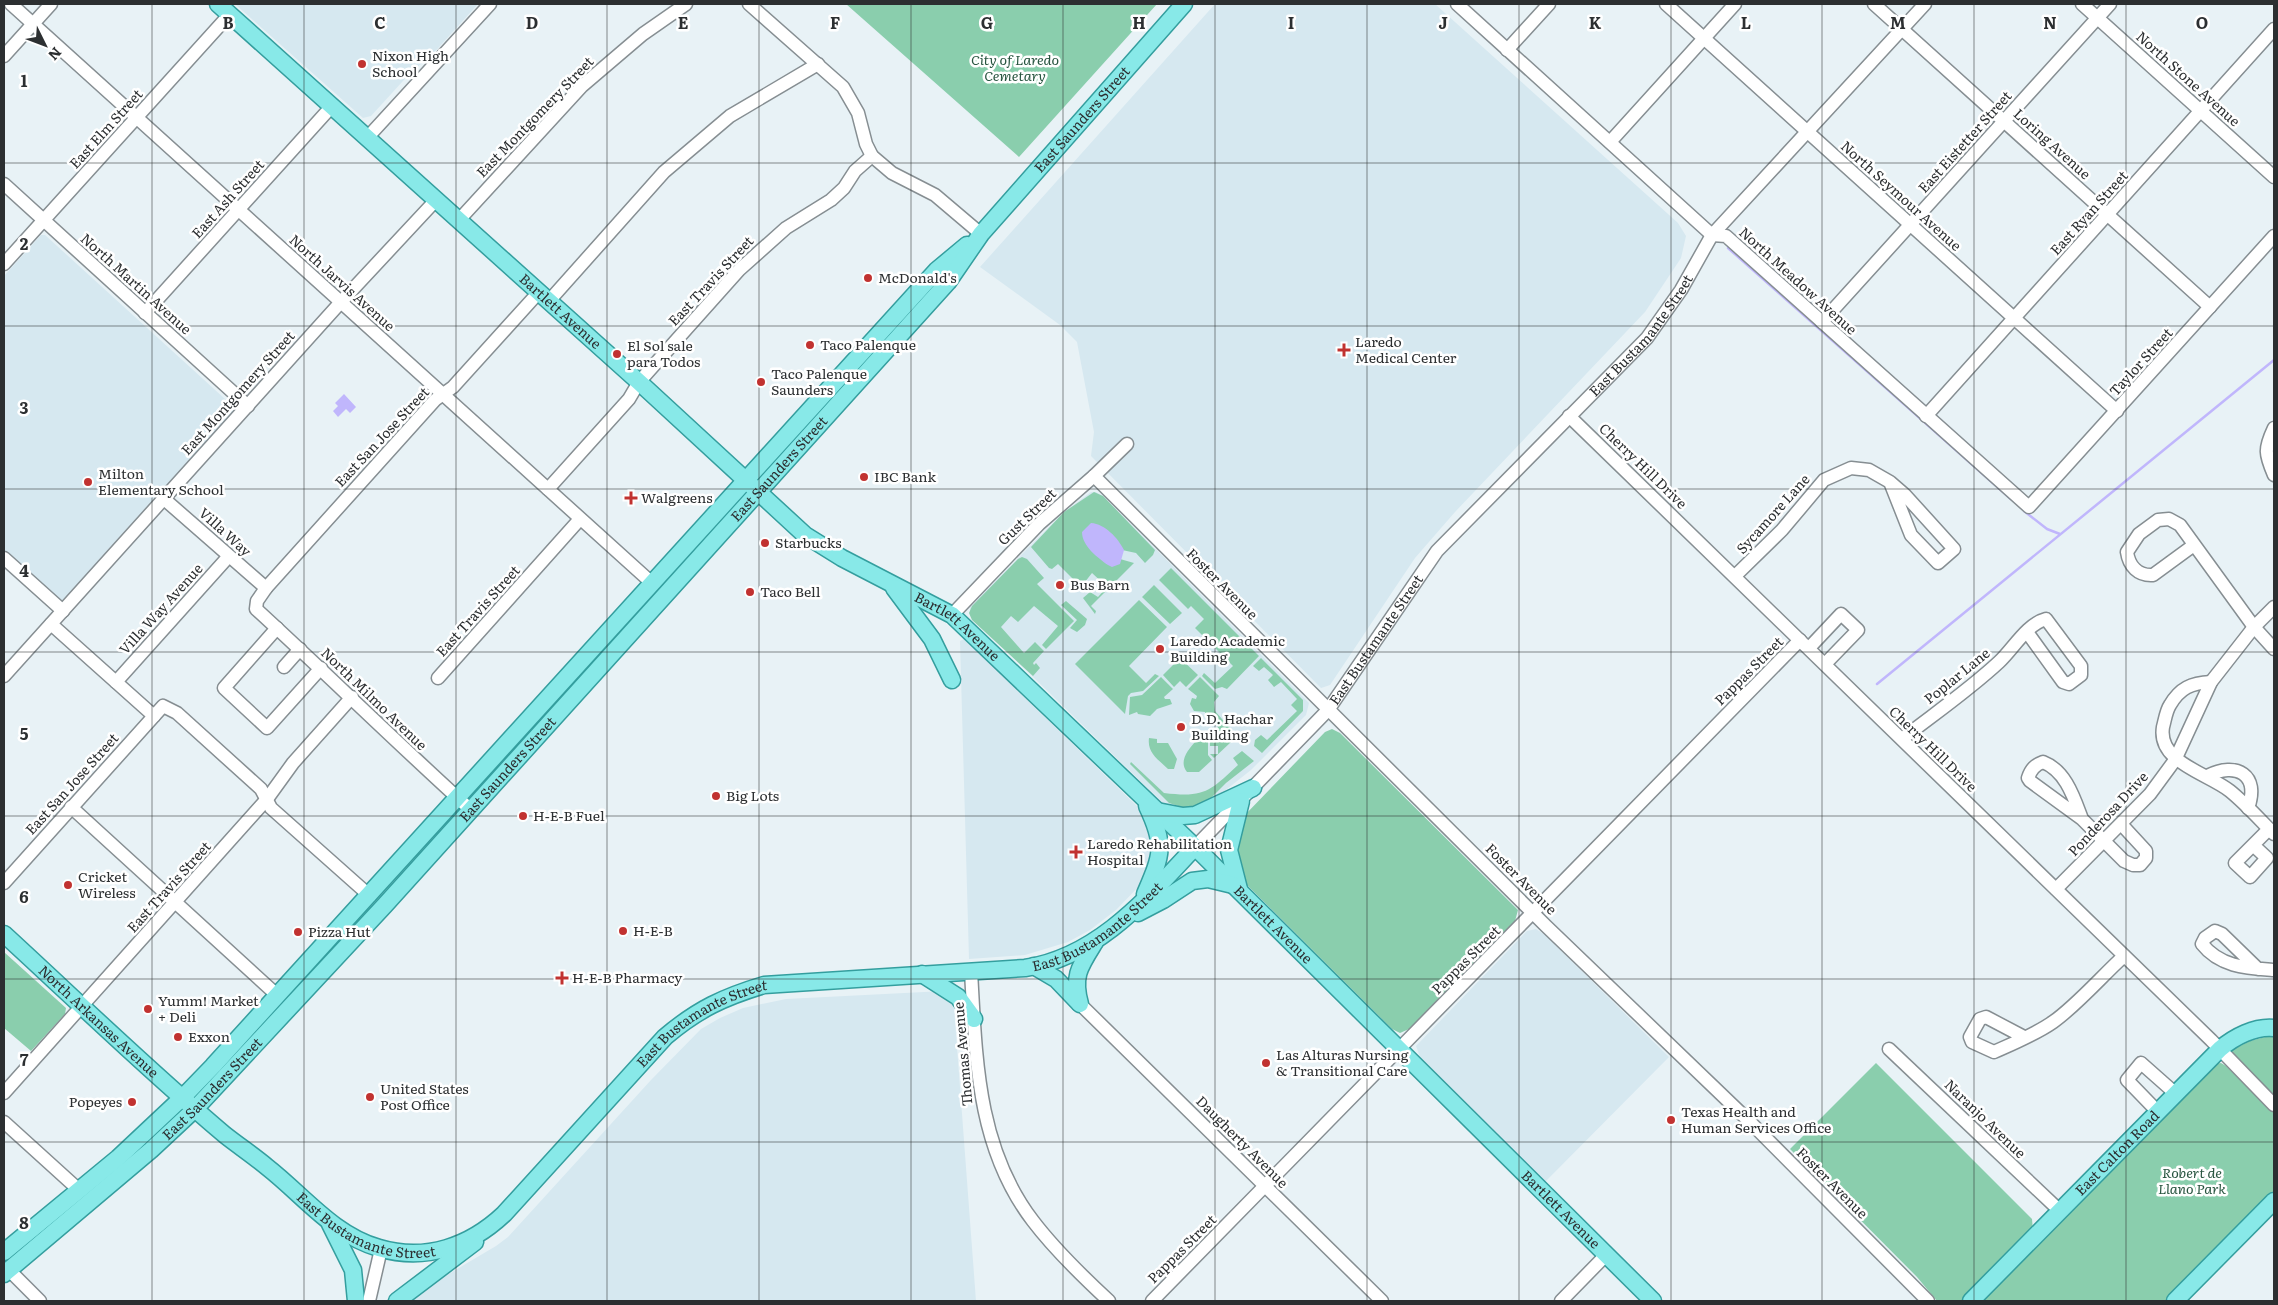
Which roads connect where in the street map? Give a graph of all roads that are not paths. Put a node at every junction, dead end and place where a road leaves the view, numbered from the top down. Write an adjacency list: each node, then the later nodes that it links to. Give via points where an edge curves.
1 (11, 4): 17 (street, North Jarvis Avenue)
2 (51, 4): 17 (street)
3 (490, 4): 29 (street)
4 (686, 4): 38 (street, East Montgomery Street, via 643,34 582,86)
5 (749, 4): 23 (street)
6 (1184, 4): 40 (main road, East Saunders Street)
7 (1456, 4): 21 (street, North Meadow Avenue)
8 (1549, 4): 21 (street)
9 (1666, 4): 20 (street, North Seymour Avenue)
10 (1735, 4): 20 (street)
11 (1874, 4): 18 (street, Loring Avenue)
12 (1925, 4): 18 (street, East Bustamante Street)
13 (2082, 4): 16 (street, North Stone Avenue)
14 (2110, 4): 16 (street, East Eistetter Street)
15 (224, 9): 24 (main road, Bartlett Avenue); 26 (street, East Elm Street)
16 (2097, 18): 25 (street, North Stone Avenue); 27 (street, East Eistetter Street)
17 (33, 24): 22 (street); 26 (street, North Jarvis Avenue)
18 (1902, 29): 27 (street, Loring Avenue); 28 (street, East Bustamante Street)
19 (2274, 29): 25 (street, East Ryan Street)
20 (1704, 38): 28 (street, North Seymour Avenue); 30 (street)
21 (1507, 50): 30 (street, North Meadow Avenue)
22 (4, 56)
23 (818, 64): 31 (street, via 851,98); 44 (street, East San Jose Street, via 730,116 664,172)
24 (332, 106): 29 (main road, Bartlett Avenue); 35 (street, East Ash Street)
25 (2201, 111): 32 (street, North Stone Avenue); 36 (street, East Ryan Street)
26 (136, 117): 35 (street, North Jarvis Avenue); 37 (street, East Elm Street)
27 (2004, 121): 36 (street, Loring Avenue); 39 (street, East Eistetter Street)
28 (1808, 132): 39 (street, North Seymour Avenue); 41 (street, East Bustamante Street)
29 (367, 138): 34 (main road, Bartlett Avenue)
30 (1610, 142): 41 (street, North Meadow Avenue)
31 (872, 156): 40 (street, via 892,173 935,195); 50 (street, East Travis Street, via 832,200 786,228 739,270)
32 (2274, 177)
33 (4, 184): 37 (street, North Martin Avenue)
34 (436, 200): 38 (main road, Bartlett Avenue); 45 (street, East Montgomery Street)
35 (239, 209): 45 (street, North Jarvis Avenue); 47 (street, East Ash Street)
36 (2107, 214): 46 (street, Loring Avenue); 48 (street, East Ryan Street)
37 (43, 220): 43 (street, East Elm Street); 47 (street, North Martin Avenue)
38 (459, 220): 44 (main road, Bartlett Avenue)
39 (1910, 224): 48 (street, North Seymour Avenue); 49 (street, East Eistetter Street)
40 (981, 234): 60 (main road, East Saunders Street, via 937,270); 63 (main road, East Saunders Street, via 948,282)
41 (1712, 236): 49 (street, North Meadow Avenue, via 1726,236); 54 (street, East Bustamante Street, via 1664,316 1632,354)
42 (2274, 236): 46 (street, Taylor Street)
43 (4, 264)
44 (544, 297): 50 (main road, Bartlett Avenue); 51 (street, East San Jose Street, via 454,387)
45 (340, 303): 51 (street, North Jarvis Avenue); 52 (street, East Montgomery Street)
46 (2210, 307): 53 (street, Taylor Street)
47 (145, 313): 52 (street, North Martin Avenue)
48 (2014, 318): 53 (street, North Seymour Avenue); 55 (street, East Ryan Street)
49 (1822, 322): 55 (street, North Meadow Avenue)
50 (639, 382): 60 (main road, Bartlett Avenue); 62 (street, East Travis Street, via 629,399)
51 (443, 394): 62 (street, North Jarvis Avenue); 73 (street, East San Jose Street, via 434,400)
52 (248, 406): 64 (street, East Montgomery Street)
53 (2117, 411): 65 (street, Taylor Street)
54 (1569, 416): 70 (street, Cherry Hill Drive); 96 (street, East Bustamante Street, via 1437,551)
55 (1926, 416): 65 (street, North Meadow Avenue)
56 (2274, 428): 58 (street, via 2266,446)
57 (1127, 444): 59 (street, Gust Street)
58 (2273, 467)
59 (1094, 476): 77 (street, Gust Street, via 1039,524); 96 (street, Foster Avenue)
60 (746, 481): 63 (main road, Bartlett Avenue); 72 (main road, East Saunders Street)
61 (1890, 482): 61 (street, Sycamore Lane, via 1911,535 1938,563 1954,548); 70 (street, Sycamore Lane, via 1869,470 1851,468 1824,480 1782,530)
62 (548, 489): 66 (street, North Jarvis Avenue)
63 (759, 492): 71 (main road, Bartlett Avenue, via 805,535); 95 (main road, East Saunders Street)
64 (164, 498): 68 (street, Villa Way); 76 (street, East Montgomery Street)
65 (2029, 507)
66 (580, 519): 72 (street, North Jarvis Avenue); 90 (street, East Travis Street)
67 (2194, 544): 67 (street, via 2180,526 2169,520 2158,520 2138,534 2127,552 2135,570 2153,575); 79 (street)
68 (229, 556): 73 (street, Villa Way); 92 (street, Villa Way Avenue)
69 (4, 558): 76 (street)
70 (1735, 576): 82 (street, Cherry Hill Drive)
71 (887, 581): 77 (main road, Bartlett Avenue); 91 (main road, via 932,640)
72 (653, 584): 85 (main road, East Saunders Street)
73 (266, 588): 75 (street, East San Jose Street)
74 (2274, 607): 79 (street, Ponderosa Drive)
75 (256, 608): 80 (street, North Milmo Avenue)
76 (63, 611): 78 (street, East Montgomery Street)
77 (952, 615): 102 (main road, Bartlett Avenue)
78 (51, 624): 89 (street, East Montgomery Street); 92 (street)
79 (2254, 627): 83 (street); 93 (street, Ponderosa Drive)
80 (277, 628): 84 (street, North Milmo Avenue); 88 (street, via 224,688 267,728)
81 (2028, 632): 81 (street, Poplar Lane, via 2064,682 2069,684 2081,675 2081,666 2046,618 2038,621); 98 (street, Poplar Lane, via 1998,663)
82 (1804, 644): 86 (street, Cherry Hill Drive); 86 (street, Pappas Street, via 1841,614 1858,630); 123 (street, Pappas Street)
83 (2274, 648)
84 (300, 649): 87 (street); 88 (street, North Milmo Avenue)
85 (594, 649): 95 (main road, via 592,663 568,692); 103 (main road, East Saunders Street)
86 (1825, 664): 98 (street, Cherry Hill Drive)
87 (284, 667)
88 (321, 668): 94 (street, North Milmo Avenue)
89 (4, 676)
90 (438, 678)
91 (952, 680)
92 (116, 682): 97 (street)
93 (2210, 682): 99 (street, Ponderosa Drive); 99 (street, via 2186,687 2169,707 2162,735)
94 (352, 697): 103 (street, North Milmo Avenue, via 388,735); 104 (street, East Travis Street, via 293,763)
95 (568, 703): 108 (main road, East Saunders Street)
96 (1328, 710): 101 (street, East Bustamante Street); 123 (street, Foster Avenue)
97 (154, 716): 104 (street, East San Jose Street, via 163,706 177,713 261,789); 106 (street, East San Jose Street)
98 (1902, 739): 119 (street, Cherry Hill Drive)
99 (2175, 760): 100 (street); 111 (street, Ponderosa Drive)
100 (2208, 776): 107 (street); 107 (street, via 2233,768 2244,773 2252,786)
101 (1253, 788): 105 (street, East Bustamante Street); 109 (main road, via 1195,815 1183,816)
102 (1143, 797): 109 (main road, Bartlett Avenue); 122 (main road, via 1158,830 1160,847 1158,864)
103 (458, 798): 108 (street, North Milmo Avenue); 116 (main road, East Saunders Street)
104 (266, 799): 120 (street, via 271,808); 121 (street, East Travis Street)
105 (1241, 800): 115 (street, East Bustamante Street); 118 (main road, via 1229,850)
106 (71, 807): 117 (street, East San Jose Street); 121 (street)
107 (2248, 808): 112 (street)
108 (471, 810): 133 (main road, East Saunders Street)
109 (1156, 810): 115 (main road, Bartlett Avenue)
110 (2082, 819): 110 (street, via 2070,788 2050,764 2036,765 2028,778 2030,781); 113 (street)
111 (2122, 825): 113 (street, Ponderosa Drive); 113 (street, via 2146,851 2146,858 2140,865 2124,860)
112 (2272, 832): 114 (street)
113 (2104, 842): 119 (street, Ponderosa Drive)
114 (2253, 846)
115 (1195, 848): 118 (main road, Bartlett Avenue); 122 (main road, East Bustamante Street)
116 (389, 874): 120 (main road, East Saunders Street); 133 (main road, via 374,905 319,964)
117 (4, 883)
118 (1236, 888): 124 (main road, via 1208,879 1192,881); 140 (main road, Bartlett Avenue)
119 (2056, 889): 127 (street, Cherry Hill Drive)
120 (370, 896): 134 (main road, East Saunders Street)
121 (176, 902): 134 (street); 136 (street, East Travis Street)
122 (1142, 902): 124 (main road, East Bustamante Street)
123 (1534, 912): 140 (street, Pappas Street); 168 (street, Foster Avenue)
124 (1124, 920): 126 (main road, East Bustamante Street)
125 (4, 934): 136 (main road, North Arkansas Avenue)
126 (1096, 940): 128 (main road, East Bustamante Street, via 1058,960); 135 (main road, via 1077,975 1075,986)
127 (2124, 956): 139 (street, via 2054,1022); 142 (street, Cherry Hill Drive)
128 (1034, 966): 131 (main road, East Bustamante Street); 135 (main road, via 1056,979)
129 (2258, 969): 130 (street)
130 (2274, 970)
131 (971, 971): 132 (main road, East Bustamante Street); 137 (street, Thomas Avenue)
132 (922, 974): 137 (main road, via 958,997); 154 (main road, East Bustamante Street, via 764,985 706,1006 665,1037)
133 (319, 977): 145 (main road, East Saunders Street)
134 (278, 996): 145 (main road, East Saunders Street)
135 (1080, 1004): 149 (street, Daugherty Avenue)
136 (82, 1006): 143 (street, East Travis Street); 145 (main road, North Arkansas Avenue)
137 (974, 1019): 163 (street, Thomas Avenue, via 979,1092 999,1165 1032,1221)
138 (2274, 1028): 142 (main road, East Calton Road, via 2248,1032)
139 (2024, 1037)
140 (1399, 1049): 149 (street, Pappas Street); 157 (main road, Bartlett Avenue)
141 (1889, 1049): 152 (street, Naranjo Avenue)
142 (2220, 1049): 144 (main road, East Calton Road); 146 (street, Cherry Hill Drive)
143 (4, 1093)
144 (2176, 1094): 147 (main road, East Calton Road); 147 (street, via 2141,1063 2127,1080)
145 (189, 1103): 150 (main road, East Saunders Street); 153 (main road, East Bustamante Street); 158 (main road, East Saunders Street, via 151,1150)
146 (2274, 1105)
147 (2158, 1112): 152 (main road, East Calton Road)
148 (4, 1122): 150 (street)
149 (1265, 1186): 164 (street, Pappas Street); 165 (street, Daugherty Avenue)
150 (79, 1190): 156 (main road, East Saunders Street)
151 (2274, 1201): 170 (main road)
152 (2060, 1211): 169 (main road, East Calton Road)
153 (328, 1220): 155 (main road, East Bustamante Street, via 351,1236); 160 (main road, via 353,1270)
154 (486, 1231): 155 (main road, East Bustamante Street, via 465,1242 432,1252); 162 (main road, via 459,1257)
155 (381, 1249): 161 (street)
156 (4, 1252)
157 (1606, 1255): 166 (street); 167 (main road, Bartlett Avenue)
158 (6, 1272): 159 (street)
159 (40, 1301)
160 (356, 1301)
161 (369, 1301)
162 (397, 1301)
163 (1109, 1301)
164 (1152, 1301)
165 (1382, 1301)
166 (1561, 1301)
167 (1653, 1301)
168 (1928, 1301)
169 (1971, 1301)
170 (2175, 1301)

